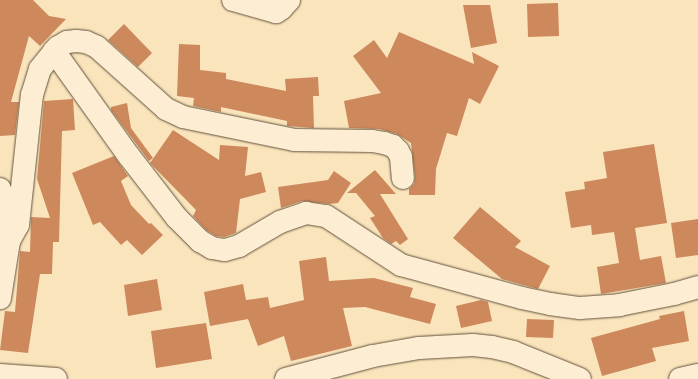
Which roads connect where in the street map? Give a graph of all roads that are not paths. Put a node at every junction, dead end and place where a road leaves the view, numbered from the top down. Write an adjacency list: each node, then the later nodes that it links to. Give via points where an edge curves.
1 (233, 0): 2 (street, via 276,12)
2 (289, 0)
3 (54, 51): 4 (street, via 67,42 76,41 97,47 166,109 192,120 295,140 372,141 393,146 401,157); 6 (street, via 40,69 32,95 18,225); 7 (street, via 129,156 178,218 200,241 212,248 225,250 239,246 280,222 306,213 326,216 401,265 550,304 580,308 619,305)
4 (402, 178)
5 (0, 189): 6 (street)
6 (9, 241): 8 (street)
7 (698, 288)
8 (0, 298)
9 (0, 375): 11 (street)
10 (698, 375): 14 (street)
11 (56, 379)
12 (286, 379): 13 (street, via 372,356 447,345 492,347 513,352)
13 (580, 379)
14 (680, 379)

